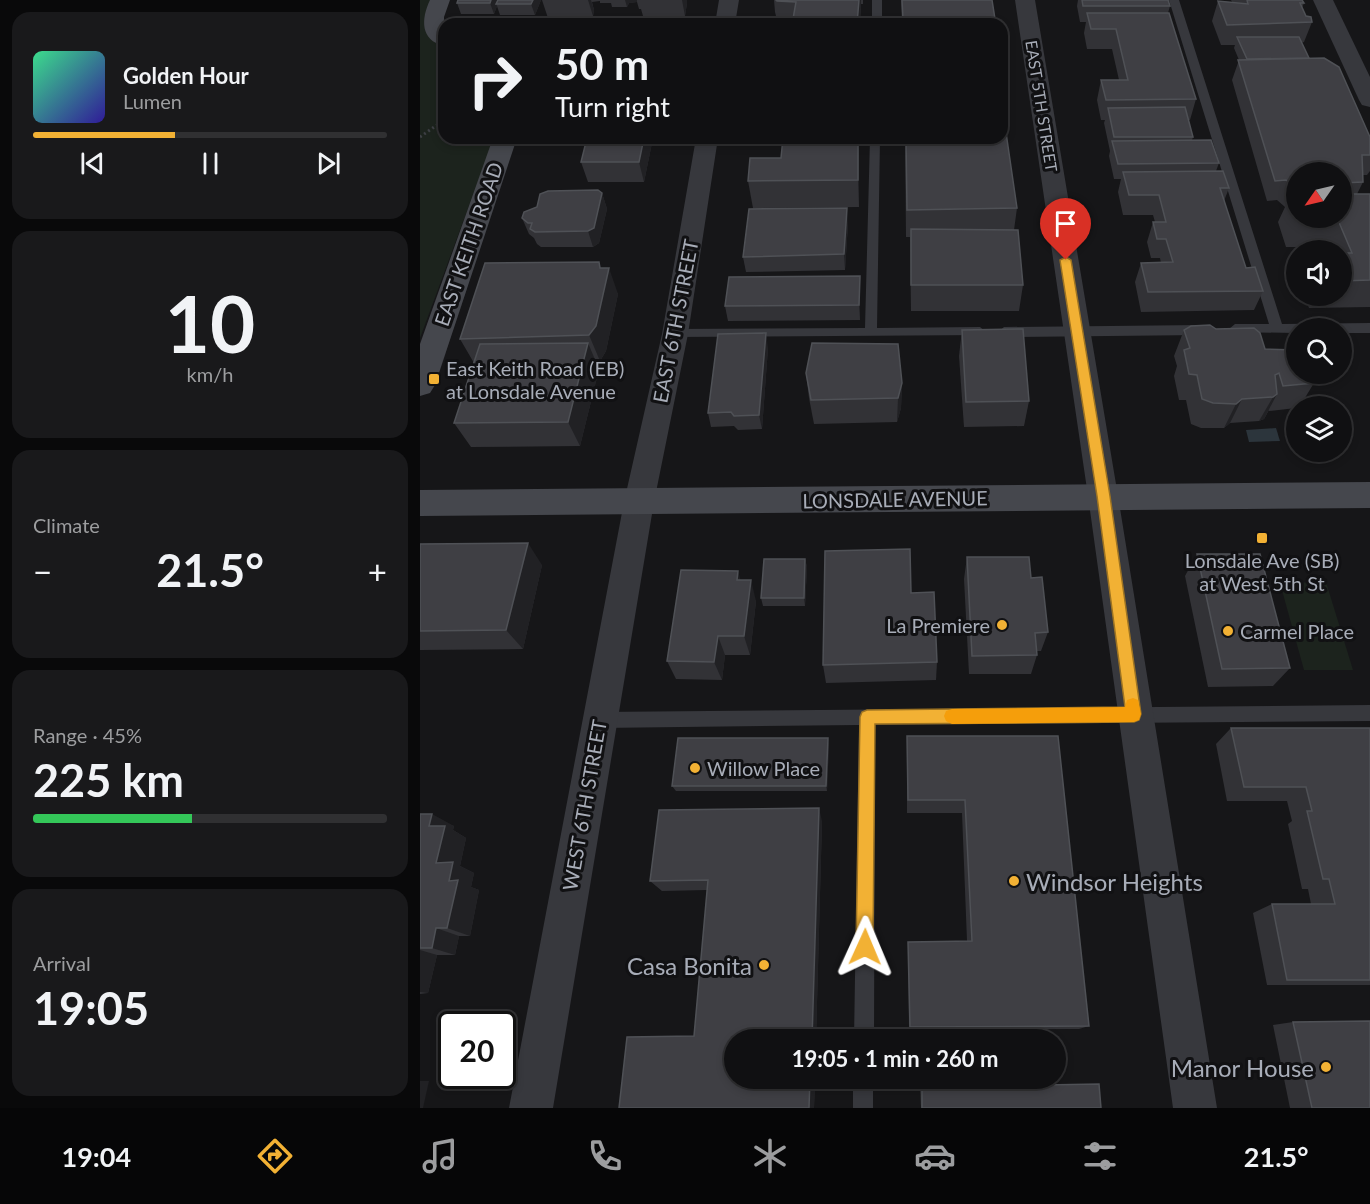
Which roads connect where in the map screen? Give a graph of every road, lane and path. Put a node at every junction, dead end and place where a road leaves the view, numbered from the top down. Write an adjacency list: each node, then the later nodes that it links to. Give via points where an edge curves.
1 (440, 0): 9 (main road, via 432,20)
2 (729, 0): 7 (street)
3 (877, 0): 8 (lane)
4 (1025, 0): 18 (street, EAST 5TH STREET)
5 (1174, 0): 16 (lane)
6 (1323, 0): 10 (street)
7 (726, 18)
8 (877, 18)
9 (438, 37)
10 (1370, 100)
11 (438, 124): 12 (path)
12 (420, 137)
13 (503, 144): 21 (main road, EAST KEITH ROAD)
14 (706, 144): 20 (street, EAST 6TH STREET)
15 (875, 144): 19 (lane)
16 (1277, 328): 17 (lane); 18 (lane)
17 (1370, 328)
18 (1077, 331): 19 (lane); 23 (street, EAST 5TH STREET)
19 (871, 332): 20 (lane)
20 (675, 334): 24 (street, EAST 6TH STREET)
21 (420, 385)
22 (1370, 495): 23 (main road, LONSDALE AVENUE)
23 (1103, 496): 24 (main road, LONSDALE AVENUE); 27 (street, EAST 5TH STREET)
24 (639, 502): 25 (main road, LONSDALE AVENUE); 29 (street, WEST 6TH STREET)
25 (420, 503)
26 (1370, 713): 27 (lane)
27 (1134, 714): 28 (lane); 34 (street, EAST 5TH STREET)
28 (867, 717): 29 (lane); 30 (lane)
29 (599, 720): 32 (street, WEST 6TH STREET)
30 (864, 1029)
31 (863, 1089): 33 (lane)
32 (531, 1108)
33 (863, 1108)
34 (1194, 1108)

